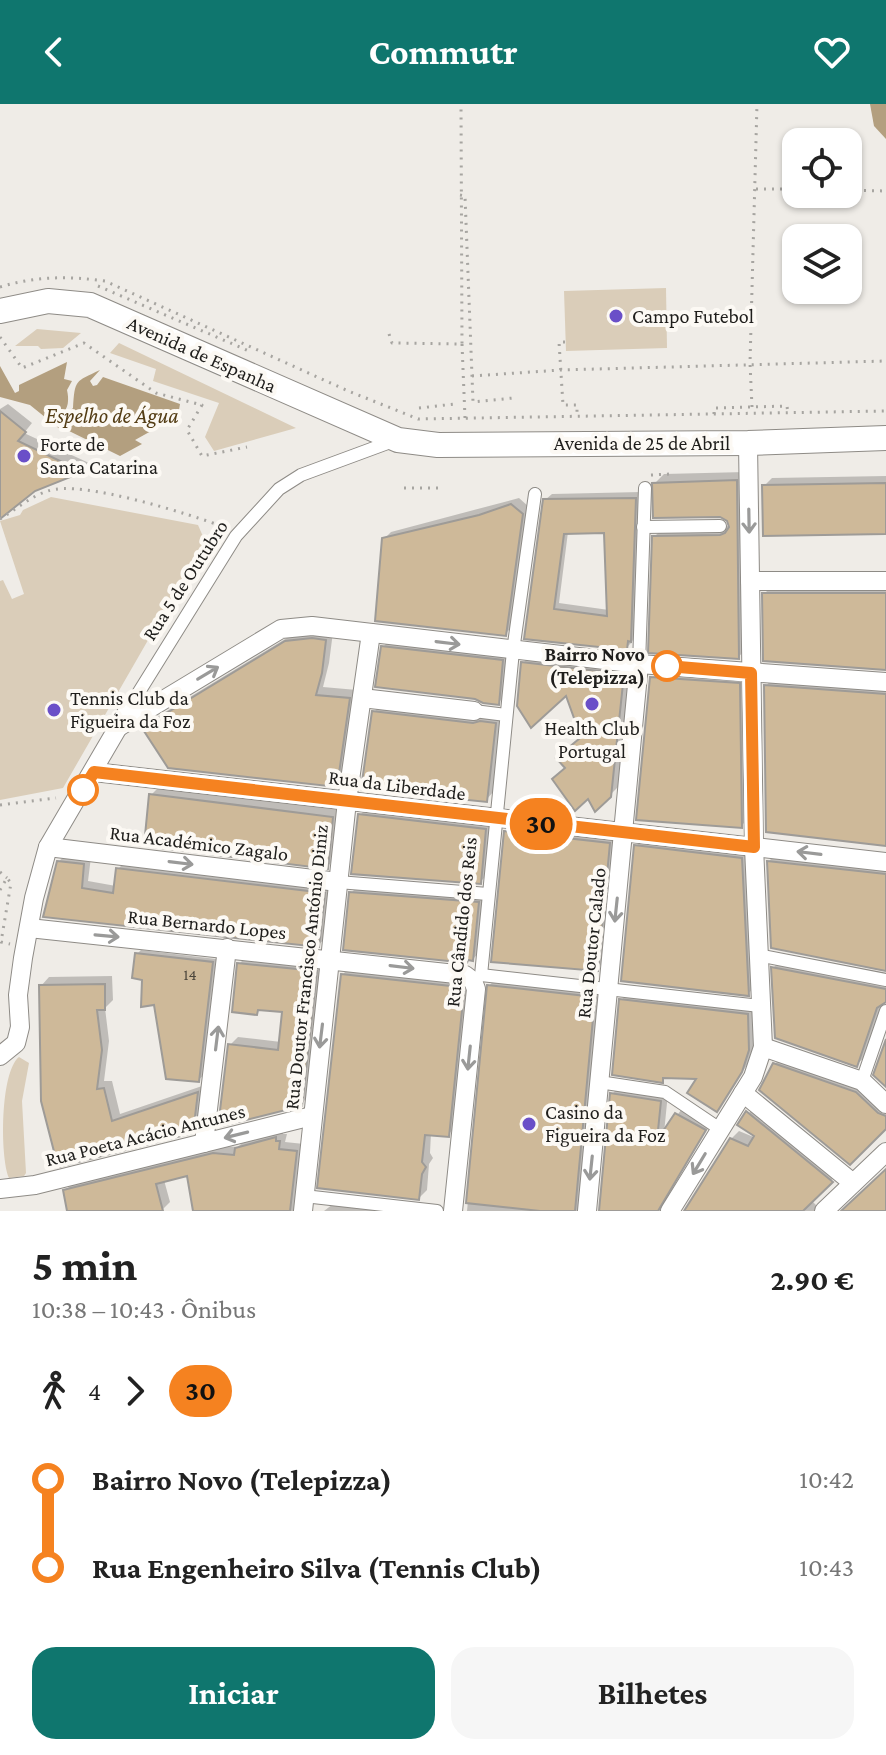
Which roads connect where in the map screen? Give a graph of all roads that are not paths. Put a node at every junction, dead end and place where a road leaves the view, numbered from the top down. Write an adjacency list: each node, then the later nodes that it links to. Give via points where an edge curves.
1 (0, 311): 3 (main road, Avenida de Espanha, via 48,301 90,305)
2 (886, 438): 4 (main road, Avenida de 25 de Abril)
3 (398, 440): 4 (main road, Avenida de 25 de Abril, via 438,445); 17 (street, Rua 5 de Outubro, via 301,475 279,489 239,533)
4 (748, 443): 9 (street, one-way to 9)
5 (645, 488): 8 (street, Rua Doutor Calado)
6 (535, 494): 12 (street, Rua Cândido dos Reis)
7 (720, 526): 8 (street)
8 (643, 527): 13 (street, Rua Doutor Calado)
9 (750, 581): 10 (street); 14 (street)
10 (886, 581)
11 (371, 633): 12 (street, one-way to 12); 16 (street, Rua Doutor Francisco António Diniz); 20 (street, one-way to 11, via 281,629 312,626)
12 (513, 651): 13 (street); 19 (street, Rua Cândido dos Reis)
13 (639, 664): 14 (street); 24 (street, Rua Doutor Calado)
14 (751, 673): 15 (street); 26 (street)
15 (886, 682)
16 (362, 698): 18 (street); 22 (street, Rua Doutor Francisco António Diniz)
17 (134, 700): 20 (street, Rua 5 de Outubro)
18 (474, 711): 19 (street)
19 (506, 715): 23 (street, Rua Cândido dos Reis)
20 (117, 728): 21 (street, Rua 5 de Outubro)
21 (94, 772): 22 (street, Rua da Liberdade); 25 (street, Rua 5 de Outubro)
22 (347, 801): 23 (street, Rua da Liberdade); 28 (street, Rua Doutor Francisco António Diniz)
23 (494, 819): 24 (street, Rua da Liberdade); 29 (street, Rua Cândido dos Reis)
24 (624, 832): 26 (street, Rua da Liberdade); 36 (street, Rua Doutor Calado, one-way to 36)
25 (48, 847): 28 (street, Rua Académico Zagalo, one-way to 28); 30 (street, Rua 5 de Outubro)
26 (754, 847): 27 (street, Rua da Liberdade, one-way to 26); 32 (street)
27 (886, 862)
28 (338, 882): 29 (street, Rua Académico Zagalo); 33 (street, Rua Doutor Francisco António Diniz)
29 (488, 894): 34 (street, Rua Cândido dos Reis)
30 (27, 938): 31 (street, Rua Bernardo Lopes, one-way to 31); 40 (street, Rua 5 de Outubro, via 18,995 20,1027 16,1043)
31 (227, 948): 33 (street, Rua Bernardo Lopes); 47 (street, one-way to 31)
32 (758, 955): 35 (street); 37 (street)
33 (330, 959): 34 (street, Rua Bernardo Lopes, one-way to 34); 45 (street, Rua Doutor Francisco António Diniz, one-way to 45)
34 (477, 978): 36 (street, Rua Bernardo Lopes); 53 (street, Rua Cândido dos Reis, one-way to 53)
35 (886, 980)
36 (608, 989): 37 (street, Rua Bernardo Lopes); 42 (street, Rua Doutor Calado)
37 (760, 1006): 39 (street)
38 (886, 1011): 41 (street)
39 (763, 1047): 41 (street); 43 (street)
40 (0, 1056)
41 (862, 1081): 44 (street)
42 (599, 1082): 46 (street, via 665,1092); 54 (street, Rua Doutor Calado, one-way to 54)
43 (743, 1093): 46 (street); 49 (street)
44 (886, 1104)
45 (312, 1116): 47 (street, Rua Poeta Acácio Antunes, one-way to 47); 51 (street, Rua Doutor Francisco António Diniz)
46 (720, 1129): 55 (street, one-way to 55)
47 (204, 1143): 50 (street, Rua Poeta Acácio Antunes)
48 (886, 1152): 49 (street)
49 (853, 1183): 56 (street)
50 (0, 1189)
51 (303, 1204): 52 (street)
52 (437, 1211)
53 (453, 1211)
54 (587, 1211)
55 (670, 1211)
56 (824, 1211)

